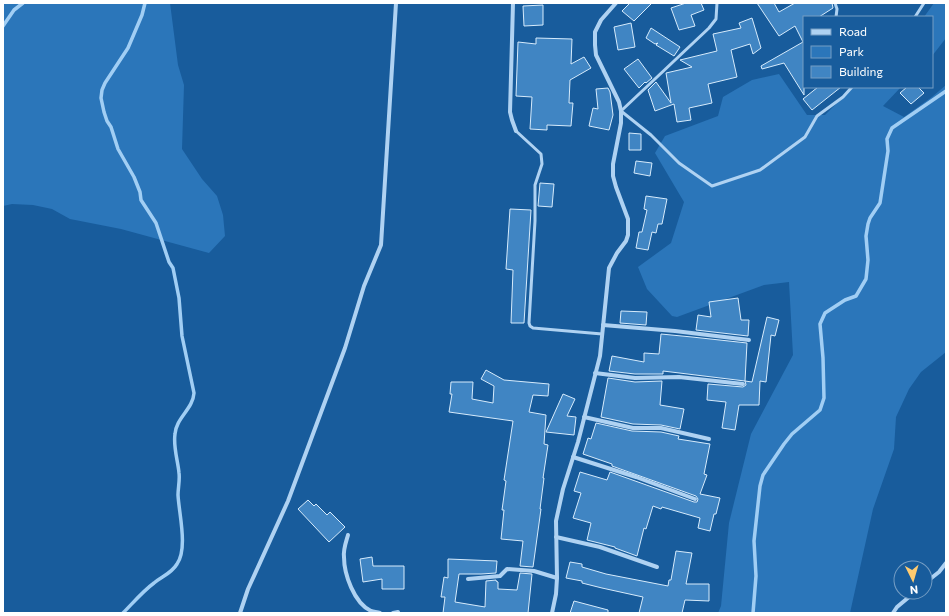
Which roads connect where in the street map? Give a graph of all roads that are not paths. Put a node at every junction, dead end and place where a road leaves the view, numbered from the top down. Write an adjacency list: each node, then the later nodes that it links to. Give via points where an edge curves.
1 (396, 3): 29 (street, via 381,245 288,501 248,589)
2 (514, 3): 11 (street, via 510,112)
3 (616, 3): 10 (street, via 601,20 595,32 594,45 596,56)
4 (717, 3): 10 (lane, via 716,19 709,28)
5 (835, 3): 7 (lane, via 838,8)
6 (924, 3): 8 (lane)
7 (836, 16)
8 (916, 16)
9 (851, 88): 10 (lane, via 817,116 805,137 760,170 712,186 679,163 651,135)
10 (621, 111): 12 (street, via 613,176 629,228 626,241 609,268)
11 (516, 130): 13 (lane, via 541,154 542,164 535,185 530,326)
12 (603, 325): 13 (street); 14 (street)
13 (602, 334): 15 (street)
14 (748, 340)
15 (595, 373): 16 (street, via 635,378 679,377); 17 (street)
16 (743, 384)
17 (584, 417): 18 (street, via 632,428 661,428); 19 (street)
18 (709, 439)
19 (573, 457): 20 (street); 22 (street, via 556,521)
20 (695, 499)
21 (348, 535): 30 (street, via 343,555 344,570 354,594 364,606)
22 (556, 537): 24 (street, via 600,547); 26 (street)
23 (946, 563): 25 (street)
24 (657, 567)
25 (933, 577)
26 (557, 578): 27 (street, via 534,571 507,569 500,576); 33 (street)
27 (468, 579)
28 (905, 600): 34 (street)
29 (240, 613)
30 (380, 613)
31 (393, 613): 32 (street)
32 (398, 613)
33 (552, 613)
34 (893, 613)

